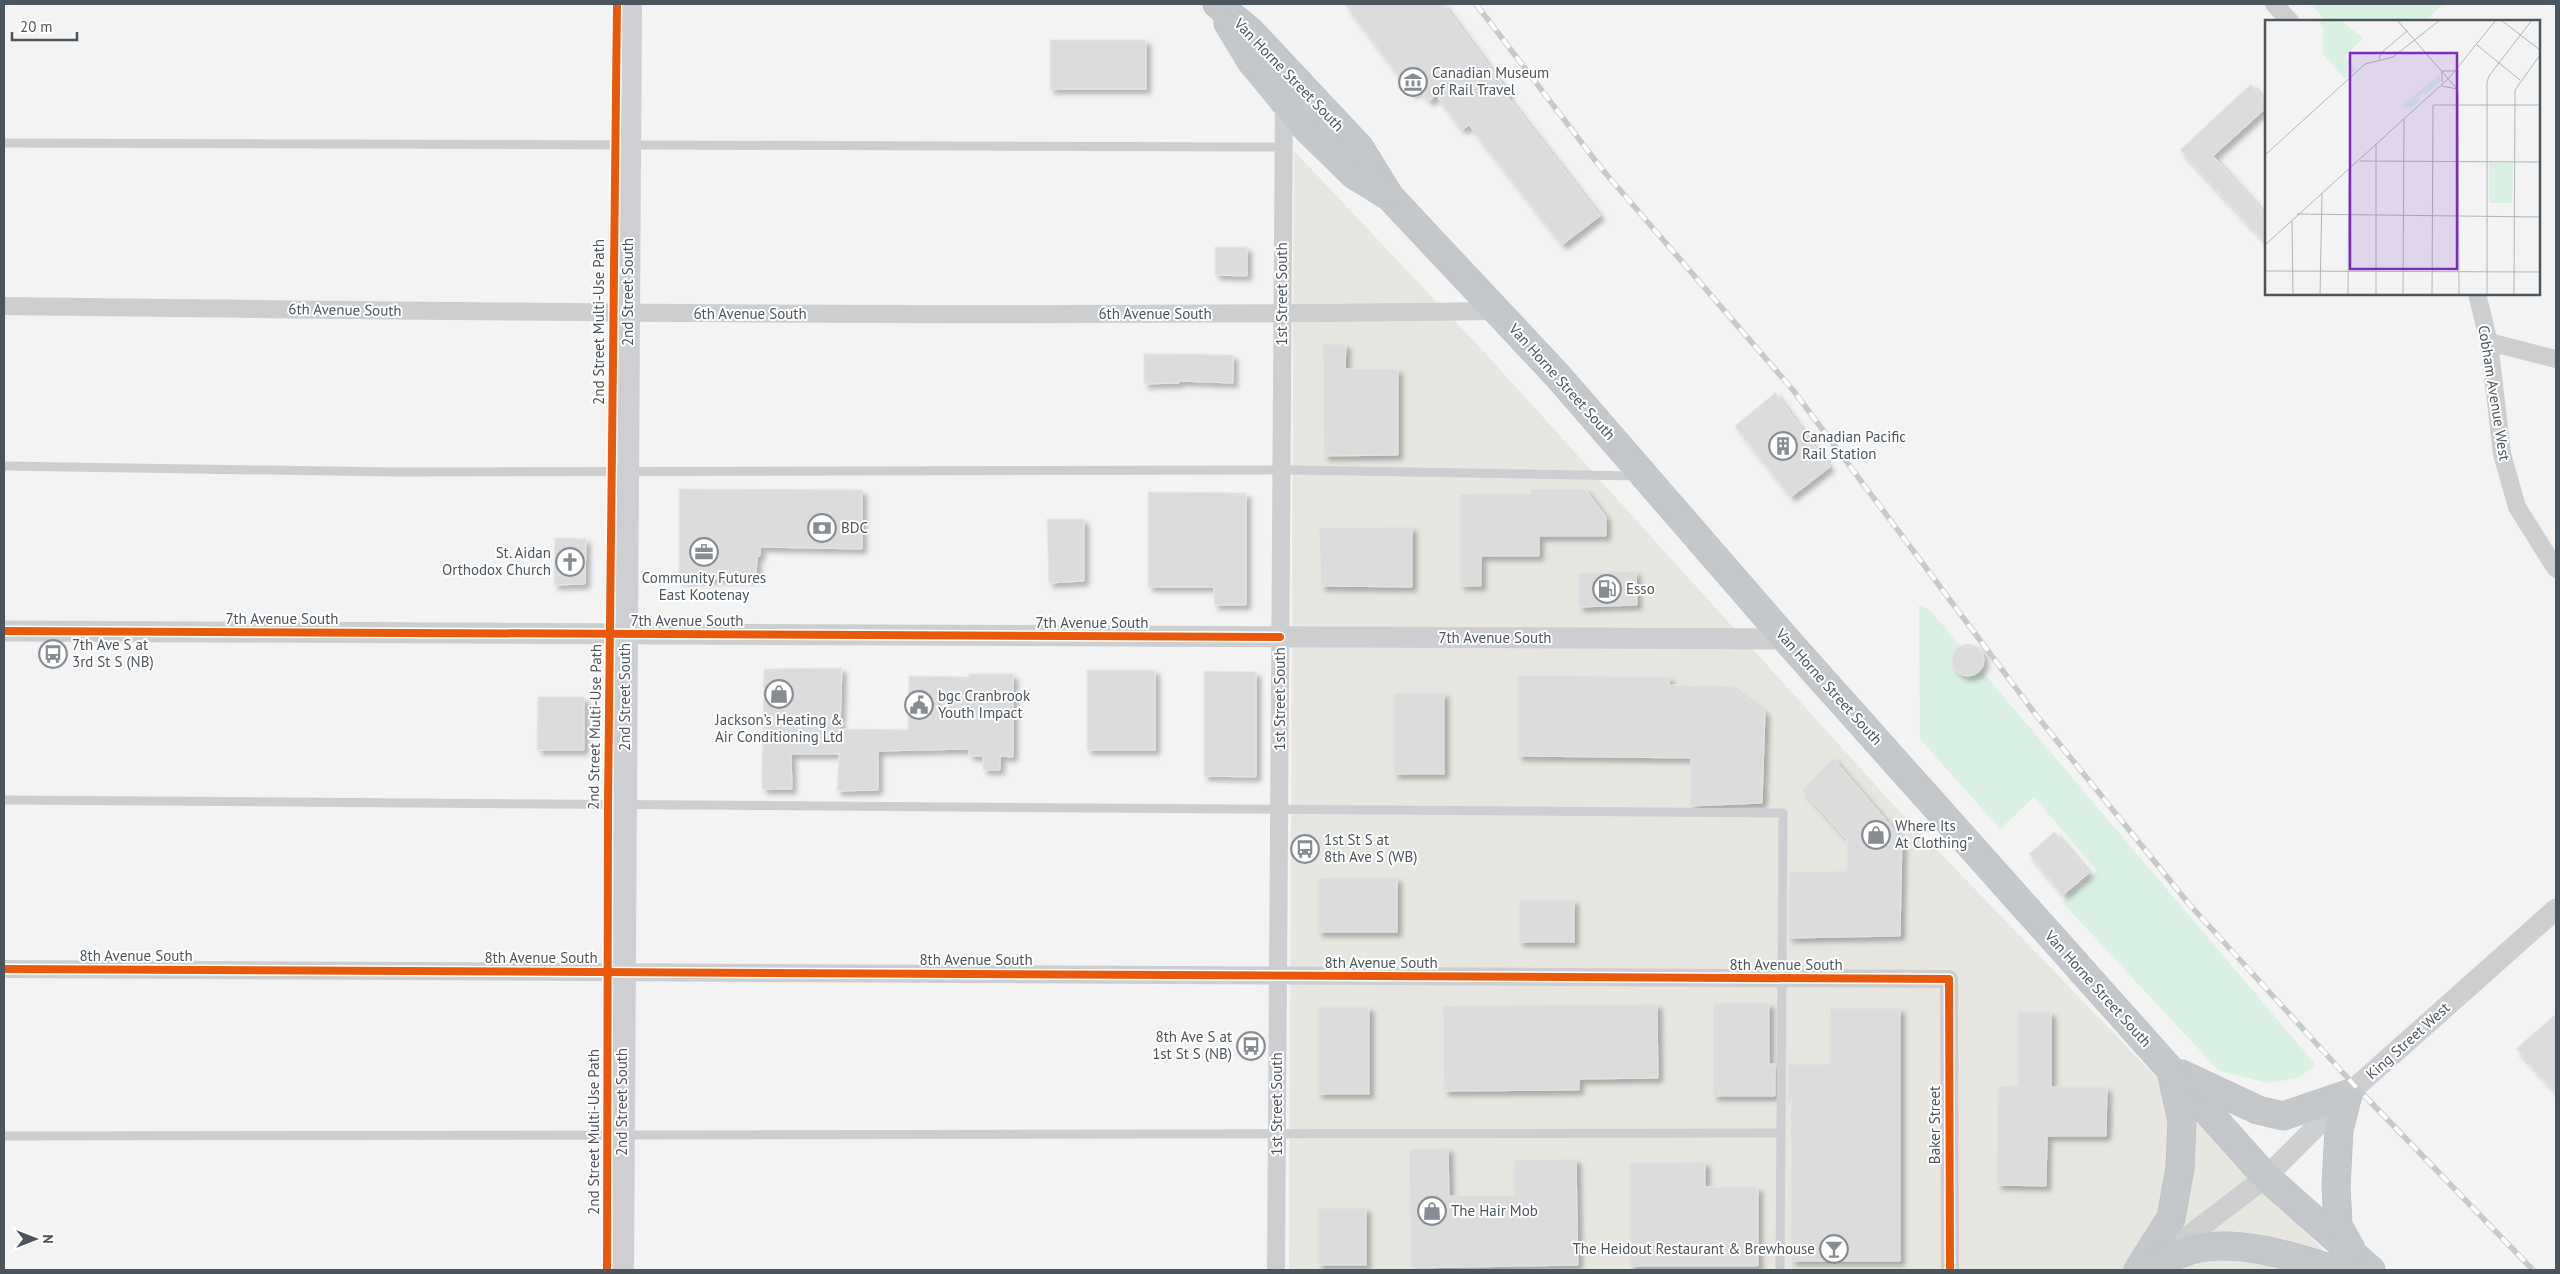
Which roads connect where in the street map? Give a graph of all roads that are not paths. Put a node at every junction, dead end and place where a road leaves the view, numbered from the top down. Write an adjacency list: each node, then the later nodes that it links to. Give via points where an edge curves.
1 (630, 4): 8 (main road, 2nd Street South)
2 (1217, 4): 5 (highway, Van Horne Street South, via 1250,31); 6 (highway, Van Horne Street South, via 1250,62)
3 (2274, 4): 4 (street)
4 (2289, 20)
5 (1286, 68): 6 (street, 1st Street South); 10 (highway, Van Horne Street South, via 1359,147)
6 (1284, 102): 9 (street, 1st Street South); 10 (highway, Van Horne Street South, via 1354,175)
7 (4, 144): 8 (lane)
8 (629, 146): 9 (lane); 14 (main road, 2nd Street South)
9 (1283, 147): 15 (street, 1st Street South)
10 (1390, 197): 13 (highway, Van Horne Street South)
11 (2477, 295): 16 (street, Cobham Avenue West)
12 (4, 306): 14 (street, 6th Avenue South)
13 (1497, 311): 15 (street, 6th Avenue South); 21 (highway, Van Horne Street South)
14 (628, 314): 15 (street, 6th Avenue South); 20 (main road, 2nd Street South)
15 (1282, 314): 19 (street, 1st Street South)
16 (2489, 342): 17 (street); 22 (street, Cobham Avenue West, via 2502,454 2517,507)
17 (2556, 359)
18 (4, 466): 20 (lane)
19 (1281, 470): 20 (lane); 21 (lane); 25 (street, 1st Street South)
20 (627, 472): 24 (main road, 2nd Street South)
21 (1646, 476): 26 (highway, Van Horne Street South)
22 (2556, 569)
23 (4, 631): 24 (street, 7th Avenue South)
24 (626, 634): 25 (street, 7th Avenue South); 28 (main road, 2nd Street South)
25 (1280, 637): 26 (street, 7th Avenue South); 29 (street, 1st Street South)
26 (1786, 639): 36 (highway, Van Horne Street South)
27 (4, 800): 28 (lane)
28 (624, 804): 29 (lane); 32 (main road, 2nd Street South)
29 (1279, 808): 33 (street, 1st Street South); 34 (lane, via 1783,813)
30 (2556, 910): 37 (street, King Street West)
31 (4, 969): 32 (street, 8th Avenue South)
32 (623, 972): 33 (street, 8th Avenue South); 40 (main road, 2nd Street South)
33 (1278, 976): 34 (street, 8th Avenue South); 39 (street, 1st Street South)
34 (1782, 978): 35 (street, 8th Avenue South); 38 (lane)
35 (1948, 979): 47 (street, Baker Street)
36 (2171, 1070): 37 (highway, via 2258,1110 2283,1116); 42 (highway, Van Horne Street South); 48 (highway, via 2182,1120 2180,1168 2171,1218)
37 (2348, 1094): 42 (street, King Street West); 43 (highway, via 2339,1130 2337,1218)
38 (1781, 1133): 39 (lane); 46 (lane)
39 (1277, 1134): 40 (lane); 45 (street, 1st Street South)
40 (622, 1135): 41 (lane); 44 (main road, 2nd Street South)
41 (4, 1136)
42 (2266, 1177): 43 (highway, Van Horne Street South); 48 (street, King Street West, via 2171,1250)
43 (2354, 1266): 48 (highway, via 2231,1246 2194,1249)
44 (622, 1270)
45 (1276, 1270)
46 (1780, 1270)
47 (1950, 1270)
48 (2139, 1270)

